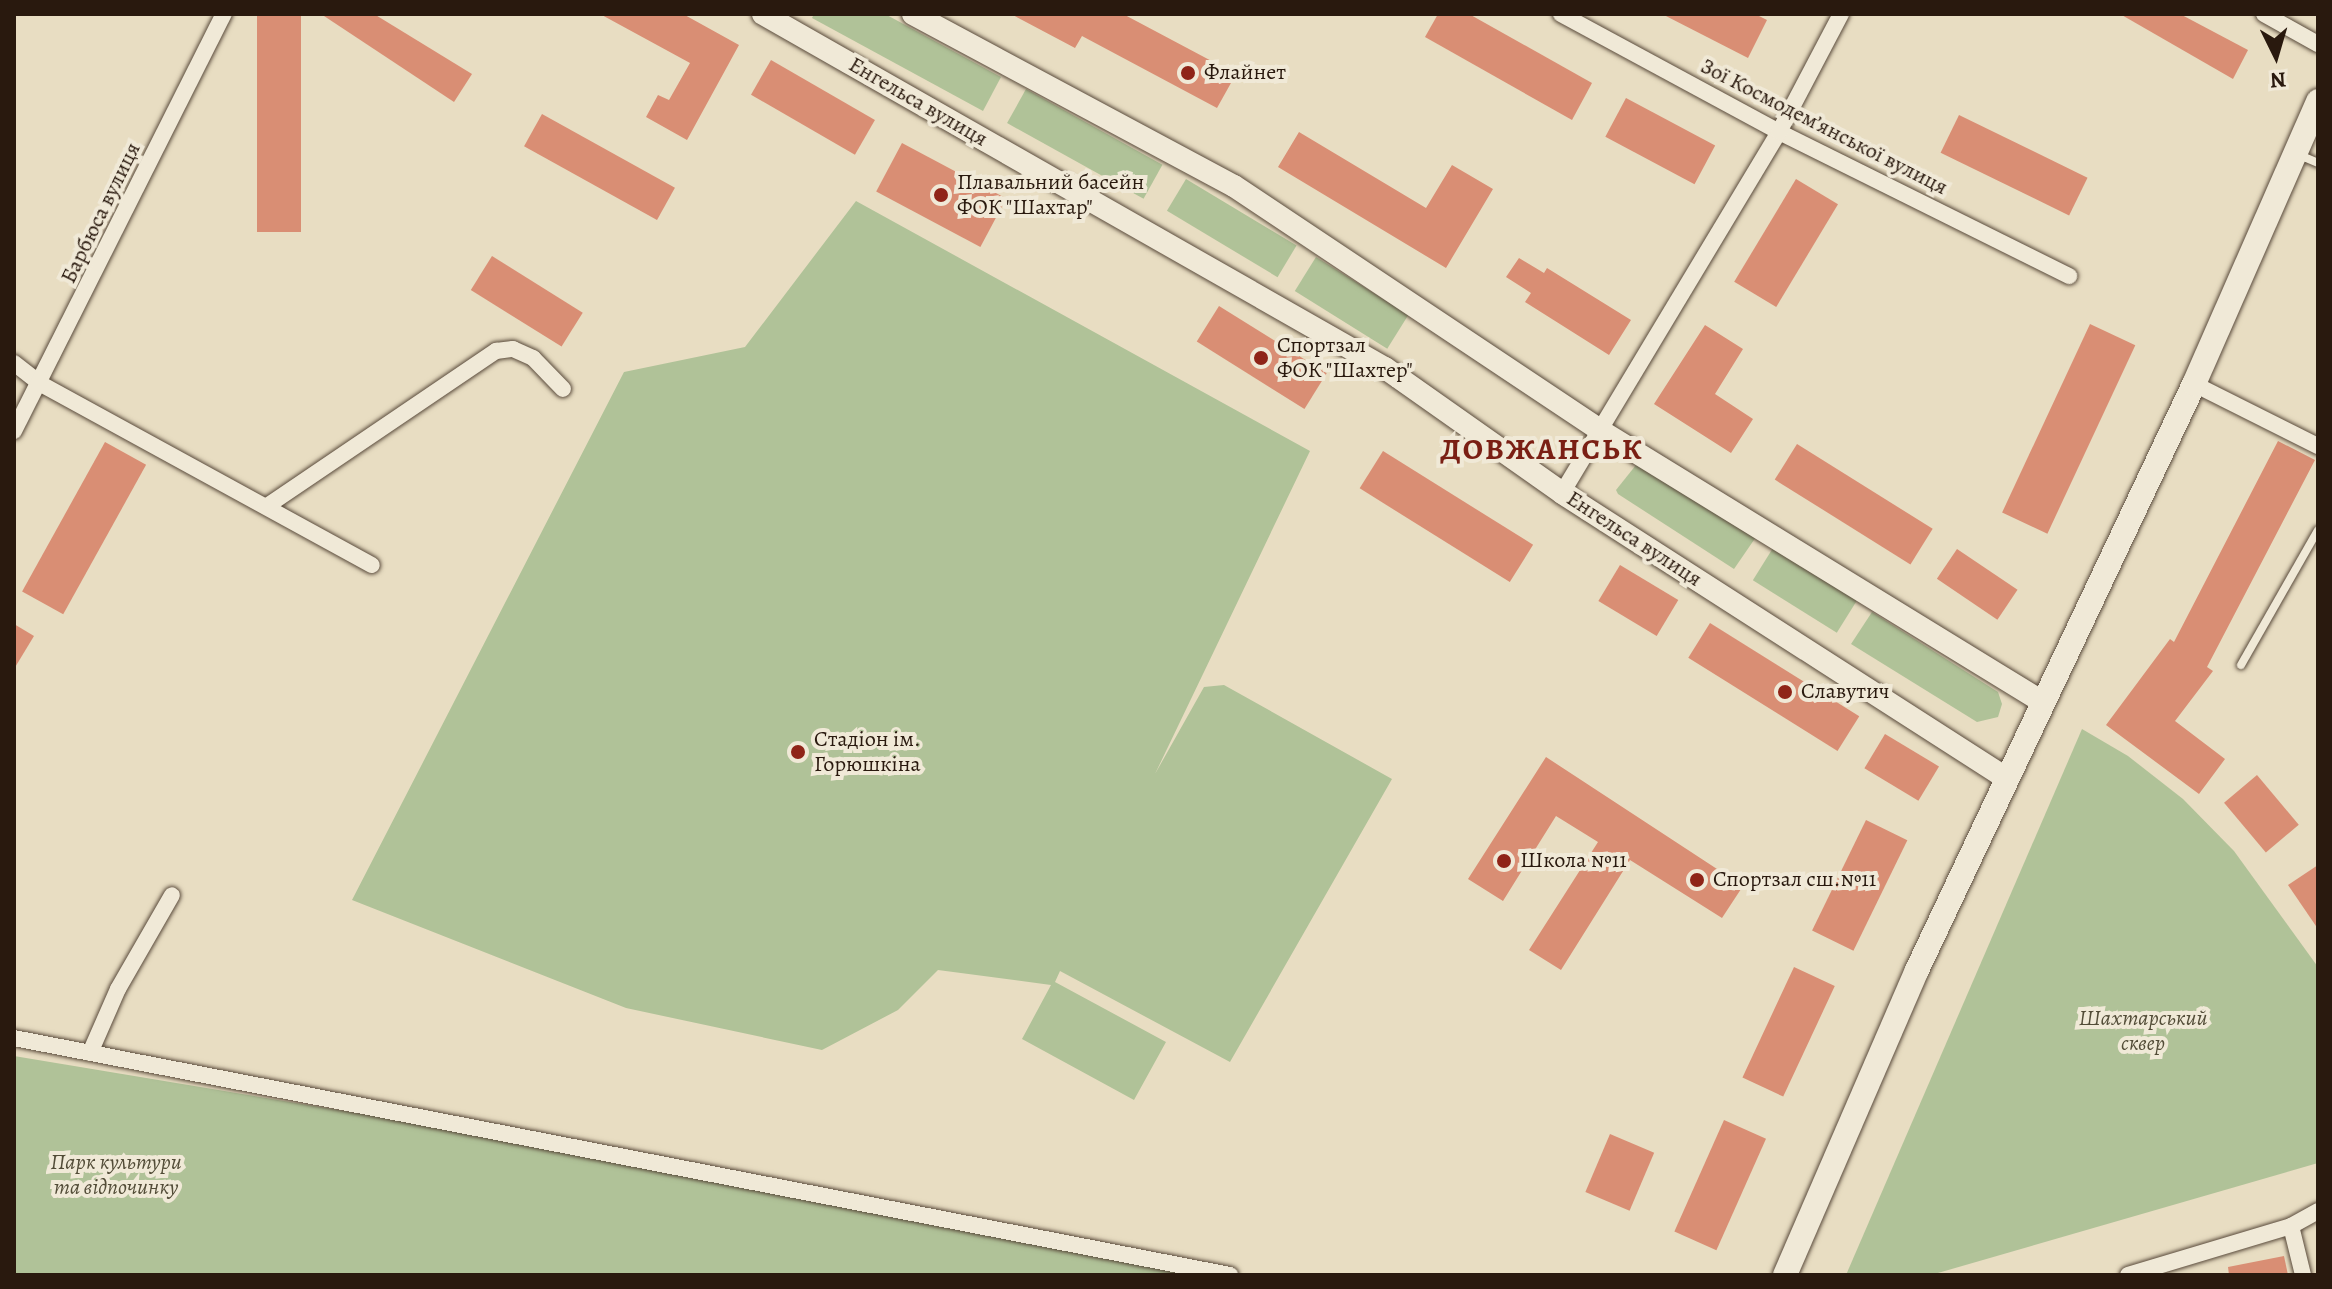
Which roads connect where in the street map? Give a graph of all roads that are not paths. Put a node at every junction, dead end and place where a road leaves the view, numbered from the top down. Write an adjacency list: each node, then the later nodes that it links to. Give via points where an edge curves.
1 (224, 14): 13 (street, Барбюса вулиця)
2 (763, 14): 19 (street, Енгельса вулиця, via 1385,368)
3 (913, 14): 16 (street, via 1234,186)
4 (1561, 14): 9 (street, Зої Космодем’янської вулиця)
5 (1841, 14): 9 (street)
6 (2264, 14): 7 (street)
7 (2318, 44)
8 (2318, 101): 10 (main road)
9 (1779, 132): 11 (street, Зої Космодем’янської вулиця); 16 (street)
10 (2307, 158): 14 (main road)
11 (2069, 276)
12 (14, 363): 13 (street)
13 (41, 384): 17 (street, Барбюса вулиця); 20 (street)
14 (2194, 384): 18 (street); 24 (main road)
15 (563, 389): 20 (street, via 533,358 513,349 496,351)
16 (1598, 429): 19 (street); 24 (street)
17 (14, 431)
18 (2318, 446)
19 (1562, 493): 25 (street, Енгельса вулиця)
20 (267, 506): 22 (street)
21 (2318, 530): 23 (lane)
22 (372, 565)
23 (2241, 665)
24 (2044, 703): 25 (main road)
25 (2006, 778): 32 (main road)
26 (172, 895): 28 (street, via 118,989)
27 (14, 1038): 28 (street)
28 (90, 1053): 31 (street)
29 (2318, 1211): 30 (street)
30 (2291, 1226): 33 (street); 34 (street)
31 (1230, 1275)
32 (1785, 1275)
33 (2128, 1275)
34 (2303, 1275)

